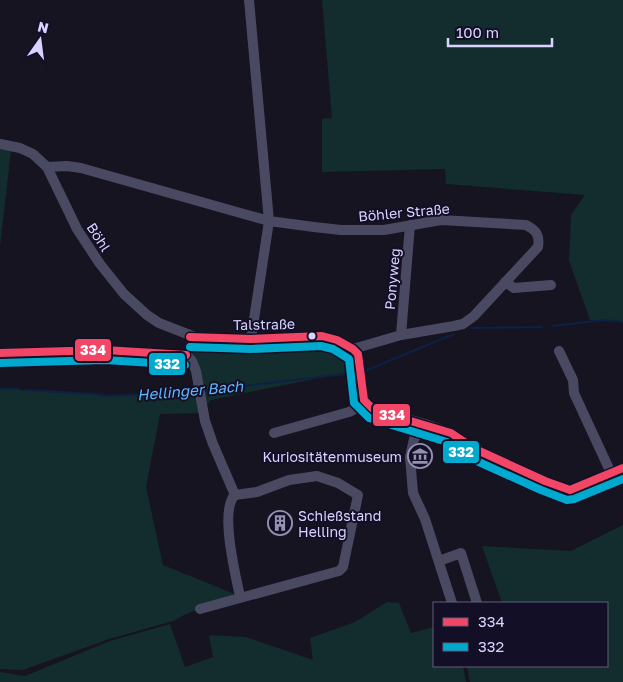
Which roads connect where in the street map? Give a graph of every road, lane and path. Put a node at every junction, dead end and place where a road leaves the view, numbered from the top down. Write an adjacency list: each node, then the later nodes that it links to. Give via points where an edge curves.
1 (249, 0): 4 (street)
2 (0, 144): 3 (street, Böhl, via 33,154)
3 (47, 167): 4 (street, Böhler Straße, via 81,168); 9 (street, Böhl, via 77,229 124,294 159,323)
4 (269, 221): 5 (street, Böhler Straße, via 341,230 384,230); 10 (street)
5 (410, 225): 6 (street, Böhler Straße, via 448,220 526,225 538,235 538,247); 8 (street, Ponyweg)
6 (505, 282): 7 (street, via 514,288); 8 (street, via 463,324)
7 (551, 285)
8 (400, 335): 11 (street)
9 (190, 337): 10 (street, Talstraße); 14 (street)
10 (251, 339): 11 (street, Talstraße, via 322,336)
11 (353, 348): 15 (street, via 358,354)
12 (559, 351): 19 (street, via 573,380 574,393)
13 (0, 353): 14 (street, via 105,350)
14 (186, 355): 20 (street, via 192,361 205,421)
15 (364, 400): 16 (street, via 374,410); 17 (street, via 349,412)
16 (425, 424): 19 (street, via 451,433 475,449 570,490); 21 (street, via 414,439 410,457 413,493)
17 (274, 433)
18 (623, 468): 19 (street)
19 (611, 473)
20 (235, 495): 22 (street, via 230,505 229,538); 22 (street, via 317,476 358,495 341,569)
21 (439, 561): 23 (street); 24 (street, via 461,554)
22 (240, 597): 25 (street)
23 (452, 602)
24 (477, 602)
25 (200, 609)

